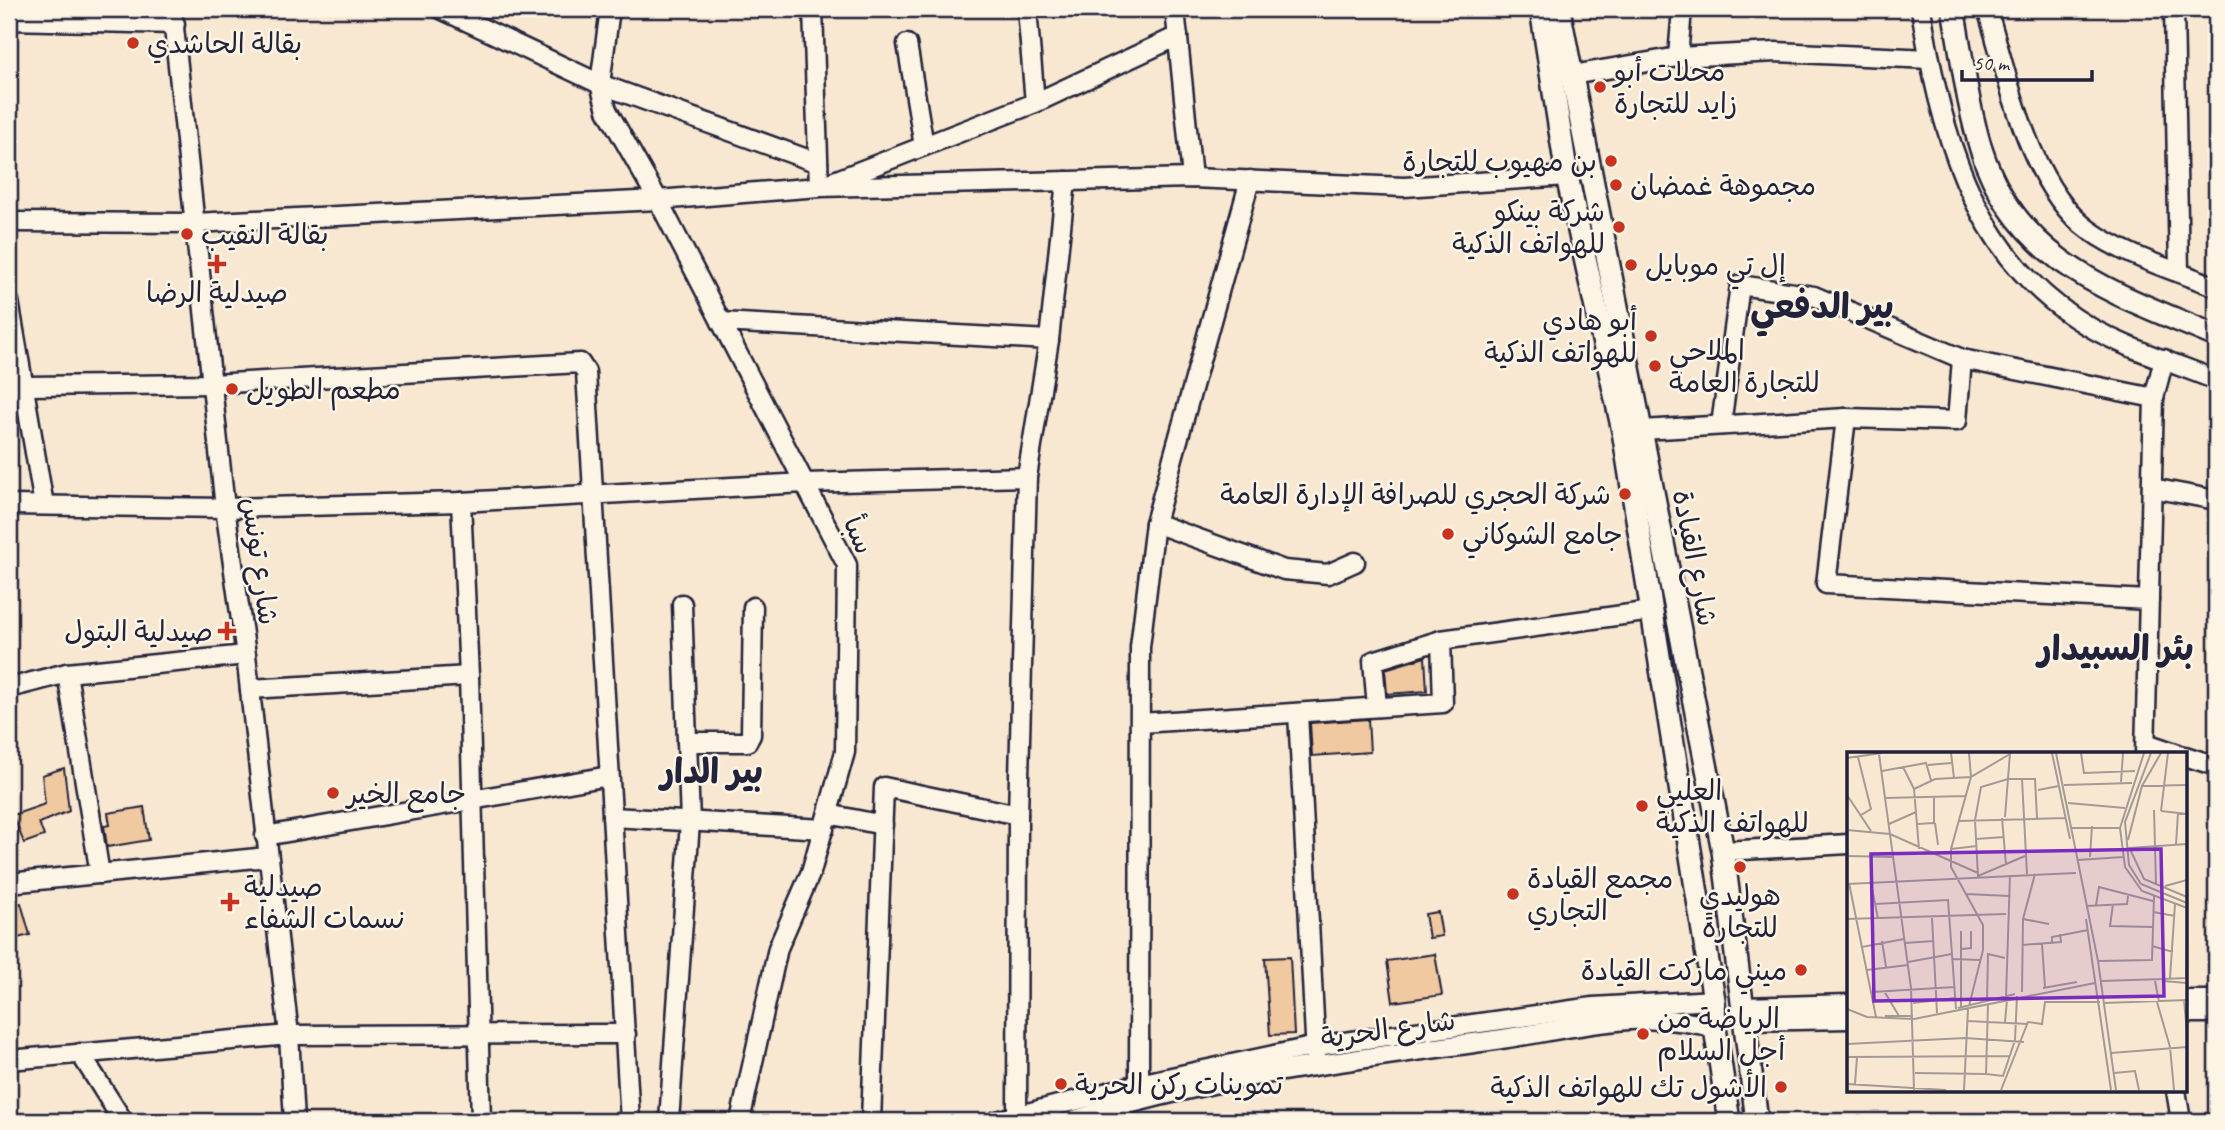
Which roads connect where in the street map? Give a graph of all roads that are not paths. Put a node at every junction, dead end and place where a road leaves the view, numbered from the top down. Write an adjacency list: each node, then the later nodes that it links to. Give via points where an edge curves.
1 (441, 9): 20 (street)
2 (610, 9): 20 (street, سبأ)
3 (813, 9): 23 (street)
4 (1027, 9): 21 (street)
5 (1175, 9): 15 (street)
6 (1541, 9): 24 (main road, شارع القيادة)
7 (1559, 9): 19 (main road, شارع القيادة)
8 (1682, 9): 17 (street)
9 (1921, 9): 18 (street)
10 (1954, 9): 36 (main road, via 1980,146 1995,185 2016,220 2048,253 2084,277)
11 (1987, 9): 32 (street, via 2030,144 2058,198 2097,235)
12 (2174, 9): 32 (street)
13 (174, 16): 14 (street); 31 (street, شارع تونس)
14 (9, 20)
15 (1178, 36): 21 (street); 25 (street)
16 (907, 44): 22 (street)
17 (1678, 57): 18 (street, via 1776,52); 19 (street)
18 (1930, 59): 39 (street, via 1958,167 1999,244 2036,288 2075,319)
19 (1572, 75): 46 (main road, شارع القيادة)
20 (600, 84): 23 (street); 29 (street, سبأ, via 607,110)
21 (1035, 103): 22 (street)
22 (924, 146): 28 (street)
23 (818, 163): 28 (street)
24 (1567, 176): 26 (street, via 1404,187); 61 (main road, شارع القيادة, via 1623,431)
25 (1192, 178): 26 (street); 27 (street)
26 (1250, 180): 56 (street)
27 (1066, 181): 28 (street); 37 (street)
28 (819, 187): 29 (street)
29 (658, 200): 31 (street); 35 (street, سبأ)
30 (9, 222): 31 (street)
31 (195, 223): 41 (street, شارع تونس)
32 (2179, 272): 33 (street)
33 (2216, 287)
34 (9, 301): 42 (street)
35 (721, 322): 37 (street); 48 (street, سبأ)
36 (2216, 336)
37 (1049, 340): 47 (street)
38 (1962, 359): 43 (street); 44 (street, via 1957,421); 45 (street, via 1814,296 1740,285)
39 (2164, 359): 40 (street); 43 (street)
40 (2216, 380)
41 (212, 384): 42 (street); 50 (street, via 580,363 586,372); 55 (street, شارع تونس)
42 (25, 386): 54 (street)
43 (2154, 398): 49 (street)
44 (1846, 418): 45 (street); 58 (street, via 1825,584)
45 (1721, 425): 46 (street)
46 (1642, 430): 85 (main road, شارع القيادة)
47 (1027, 477): 48 (street); 78 (street)
48 (805, 482): 50 (street); 81 (street, سبأ, via 847,565 845,752)
49 (2152, 488): 51 (street); 58 (street)
50 (591, 494): 52 (street); 76 (street)
51 (2216, 500)
52 (461, 502): 55 (street); 65 (street)
53 (9, 505): 54 (street)
54 (44, 505): 55 (street)
55 (225, 508): 63 (street, شارع تونس)
56 (1154, 523): 57 (street, via 1284,570 1328,574); 70 (street, via 1140,647)
57 (1355, 562)
58 (2150, 600): 72 (street)
59 (682, 604): 71 (street)
60 (753, 607): 71 (street, via 751,735 747,742)
61 (1652, 611): 62 (street); 89 (main road, شارع القيادة)
62 (1441, 640): 68 (street, via 1373,661); 68 (street, via 1443,703)
63 (246, 655): 64 (street); 67 (street, شارع تونس)
64 (67, 673): 66 (street); 87 (street)
65 (470, 676): 67 (street); 77 (street)
66 (9, 688)
67 (250, 689): 83 (street, شارع تونس)
68 (1377, 707): 69 (street)
69 (1298, 713): 70 (street); 100 (street)
70 (1141, 723): 104 (street)
71 (687, 742): 80 (street)
72 (2145, 748): 73 (street)
73 (2167, 752)
74 (2186, 756): 75 (street)
75 (2216, 766)
76 (609, 776): 77 (street); 79 (street)
77 (473, 800): 83 (street); 99 (street)
78 (1018, 815): 82 (street, via 884,787); 107 (street)
79 (612, 817): 80 (street); 97 (street)
80 (690, 822): 81 (street); 112 (street)
81 (826, 822): 82 (street); 113 (street, سبأ, via 811,872 778,948)
82 (883, 825): 114 (street)
83 (265, 836): 86 (street, شارع تونس)
84 (1847, 844): 85 (street)
85 (1723, 852): 94 (main road, شارع القيادة)
86 (267, 857): 87 (street); 98 (street, شارع تونس)
87 (100, 874): 88 (street)
88 (9, 883)
89 (1714, 1000): 96 (main road, شارع القيادة); 100 (street, via 1593,1007)
90 (2186, 1000): 92 (street)
91 (1847, 1004): 94 (street)
92 (2215, 1006): 93 (street)
93 (2186, 1013)
94 (1742, 1014): 95 (street); 118 (main road, شارع القيادة)
95 (1847, 1019)
96 (1715, 1028): 103 (street, شارع الحرية, via 1693,1022 1612,1020); 117 (main road, شارع القيادة)
97 (626, 1034): 99 (street); 111 (street)
98 (289, 1035): 99 (street); 101 (street); 109 (street, شارع تونس)
99 (479, 1035): 110 (street)
100 (1316, 1046): 103 (street); 104 (street)
101 (80, 1054): 102 (street); 108 (street)
102 (9, 1060)
103 (1316, 1065): 106 (street, شارع الحرية, via 1147,1099)
104 (1139, 1084): 107 (street)
105 (2176, 1092): 119 (street)
106 (1102, 1116): 116 (street, شارع الحرية)
107 (1017, 1117): 115 (street)
108 (123, 1121)
109 (294, 1121)
110 (481, 1121)
111 (624, 1121)
112 (669, 1121)
113 (740, 1121)
114 (870, 1121)
115 (997, 1121)
116 (1072, 1121)
117 (1729, 1121)
118 (1757, 1121)
119 (2181, 1121)

